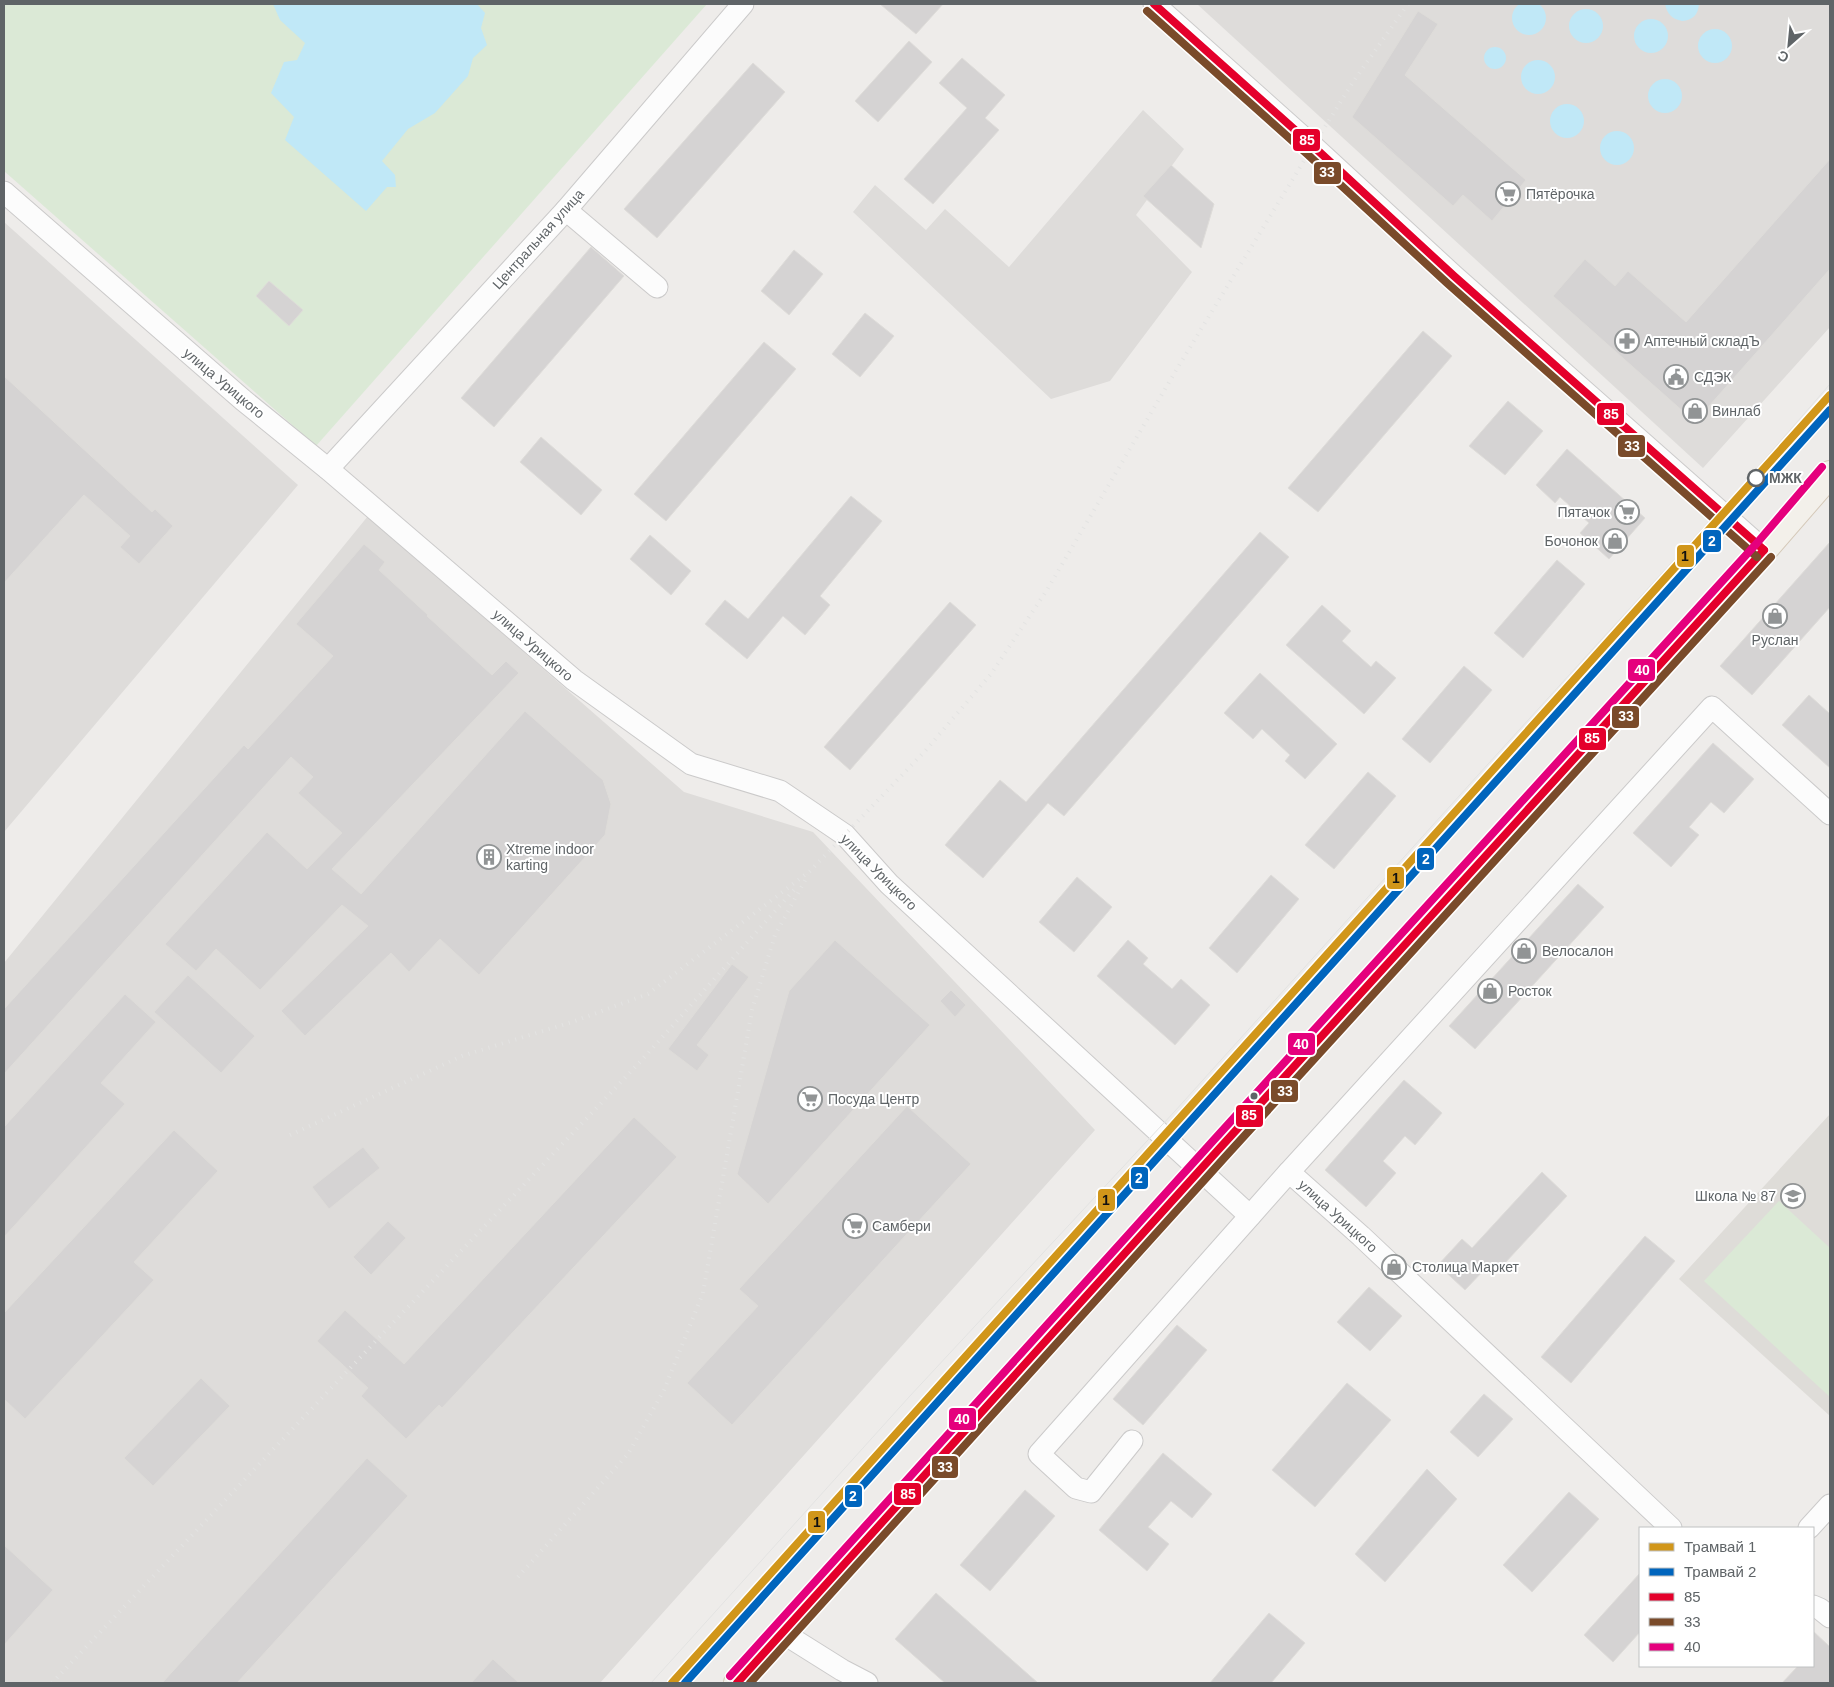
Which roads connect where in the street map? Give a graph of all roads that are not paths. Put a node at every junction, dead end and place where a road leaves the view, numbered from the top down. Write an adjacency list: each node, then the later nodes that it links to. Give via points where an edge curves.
1 (743, 4): 4 (street, Центральная улица)
2 (1154, 4): 8 (street, via 1454,276)
3 (4, 192): 6 (street, улица Урицкого, via 243,400)
4 (566, 210): 5 (street); 6 (street, Центральная улица)
5 (657, 287)
6 (328, 469): 10 (street, улица Урицкого, via 574,680 691,764 780,790 845,835 889,884)
7 (1830, 474): 8 (main road)
8 (1764, 550): 10 (main road)
9 (1830, 814): 11 (street, via 1712,707)
10 (1200, 1170): 12 (street, улица Урицкого); 19 (main road)
11 (1289, 1172): 12 (street, улица Урицкого); 15 (street, улица Урицкого)
12 (1250, 1216): 13 (street, via 1039,1454 1076,1488 1091,1492)
13 (1132, 1441)
14 (1830, 1504): 16 (street)
15 (1670, 1527)
16 (1810, 1527)
17 (1814, 1606): 18 (street)
18 (1830, 1617)
19 (783, 1632): 20 (street); 21 (main road)
20 (836, 1676): 22 (street)
21 (737, 1683)
22 (867, 1683)

